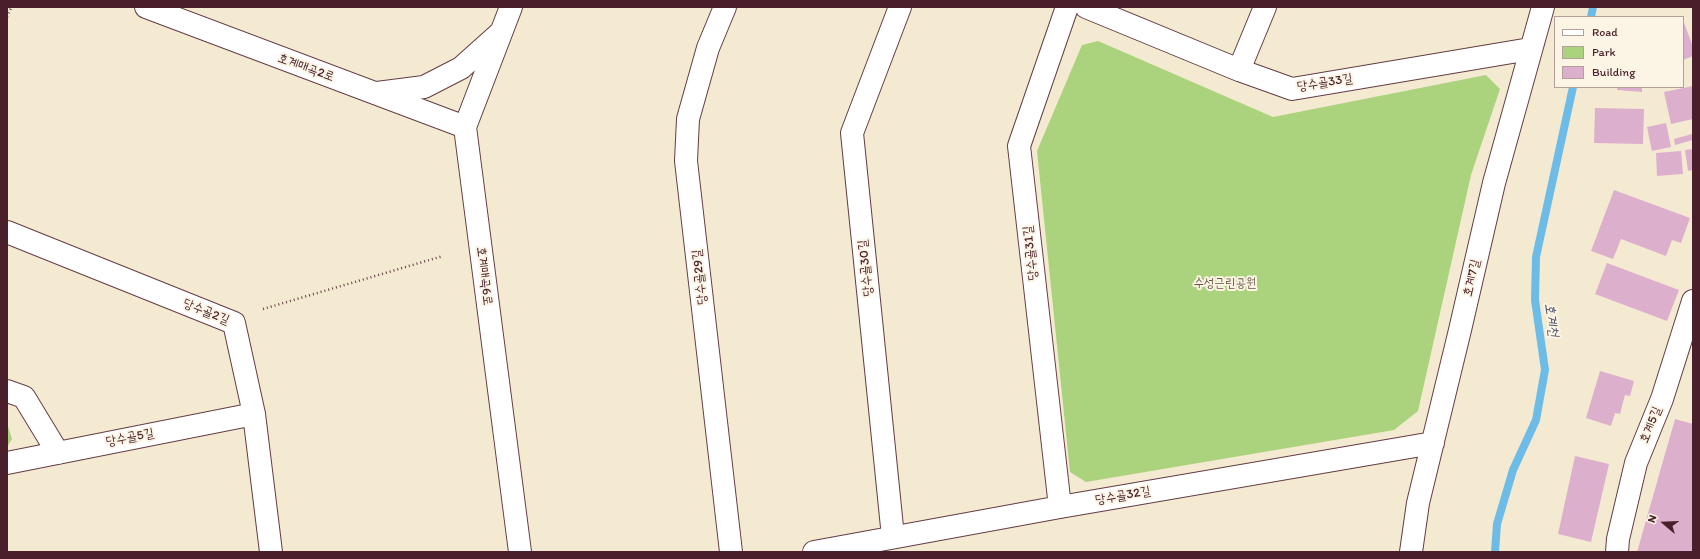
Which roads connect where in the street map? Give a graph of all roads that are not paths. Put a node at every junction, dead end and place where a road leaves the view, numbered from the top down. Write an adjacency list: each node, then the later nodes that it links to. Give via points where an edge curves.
1 (146, 7): 12 (street, 호계매곡2로)
2 (512, 7): 9 (street, 호계매곡6로)
3 (725, 7): 25 (street, 당수골29길, via 708,48 688,120 686,161)
4 (900, 7): 22 (street, 당수골30길, via 852,133)
5 (1067, 7): 21 (street, 당수골31길, via 1019,146)
6 (1086, 7): 11 (street, 당수골33길)
7 (1265, 7): 11 (street)
8 (1543, 7): 10 (street, 호계7길)
9 (502, 32): 12 (street, via 461,68 424,87); 13 (street, 호계매곡6로)
10 (1530, 49): 11 (street, 당수골33길, via 1292,89); 18 (street, 호계7길, via 1494,183)
11 (1239, 70)
12 (374, 93): 13 (street, 호계매곡2로)
13 (465, 127): 24 (street, 호계매곡6로)
14 (7, 232): 17 (street, 당수골2길, via 234,323)
15 (1693, 300): 28 (street, 호계5길, via 1662,399 1636,463)
16 (7, 391): 19 (street, via 24,397)
17 (254, 414): 19 (street, 당수골5길); 23 (street, 당수골2길)
18 (1433, 443): 21 (street, 당수골32길); 27 (street, 호계7길, via 1418,503)
19 (58, 453): 20 (street, 당수골5길)
20 (7, 463)
21 (1060, 506): 22 (street, 당수골32길)
22 (893, 537): 26 (street, 당수골32길)
23 (270, 552)
24 (520, 552)
25 (731, 552)
26 (814, 552)
27 (1411, 552)
28 (1617, 552)

